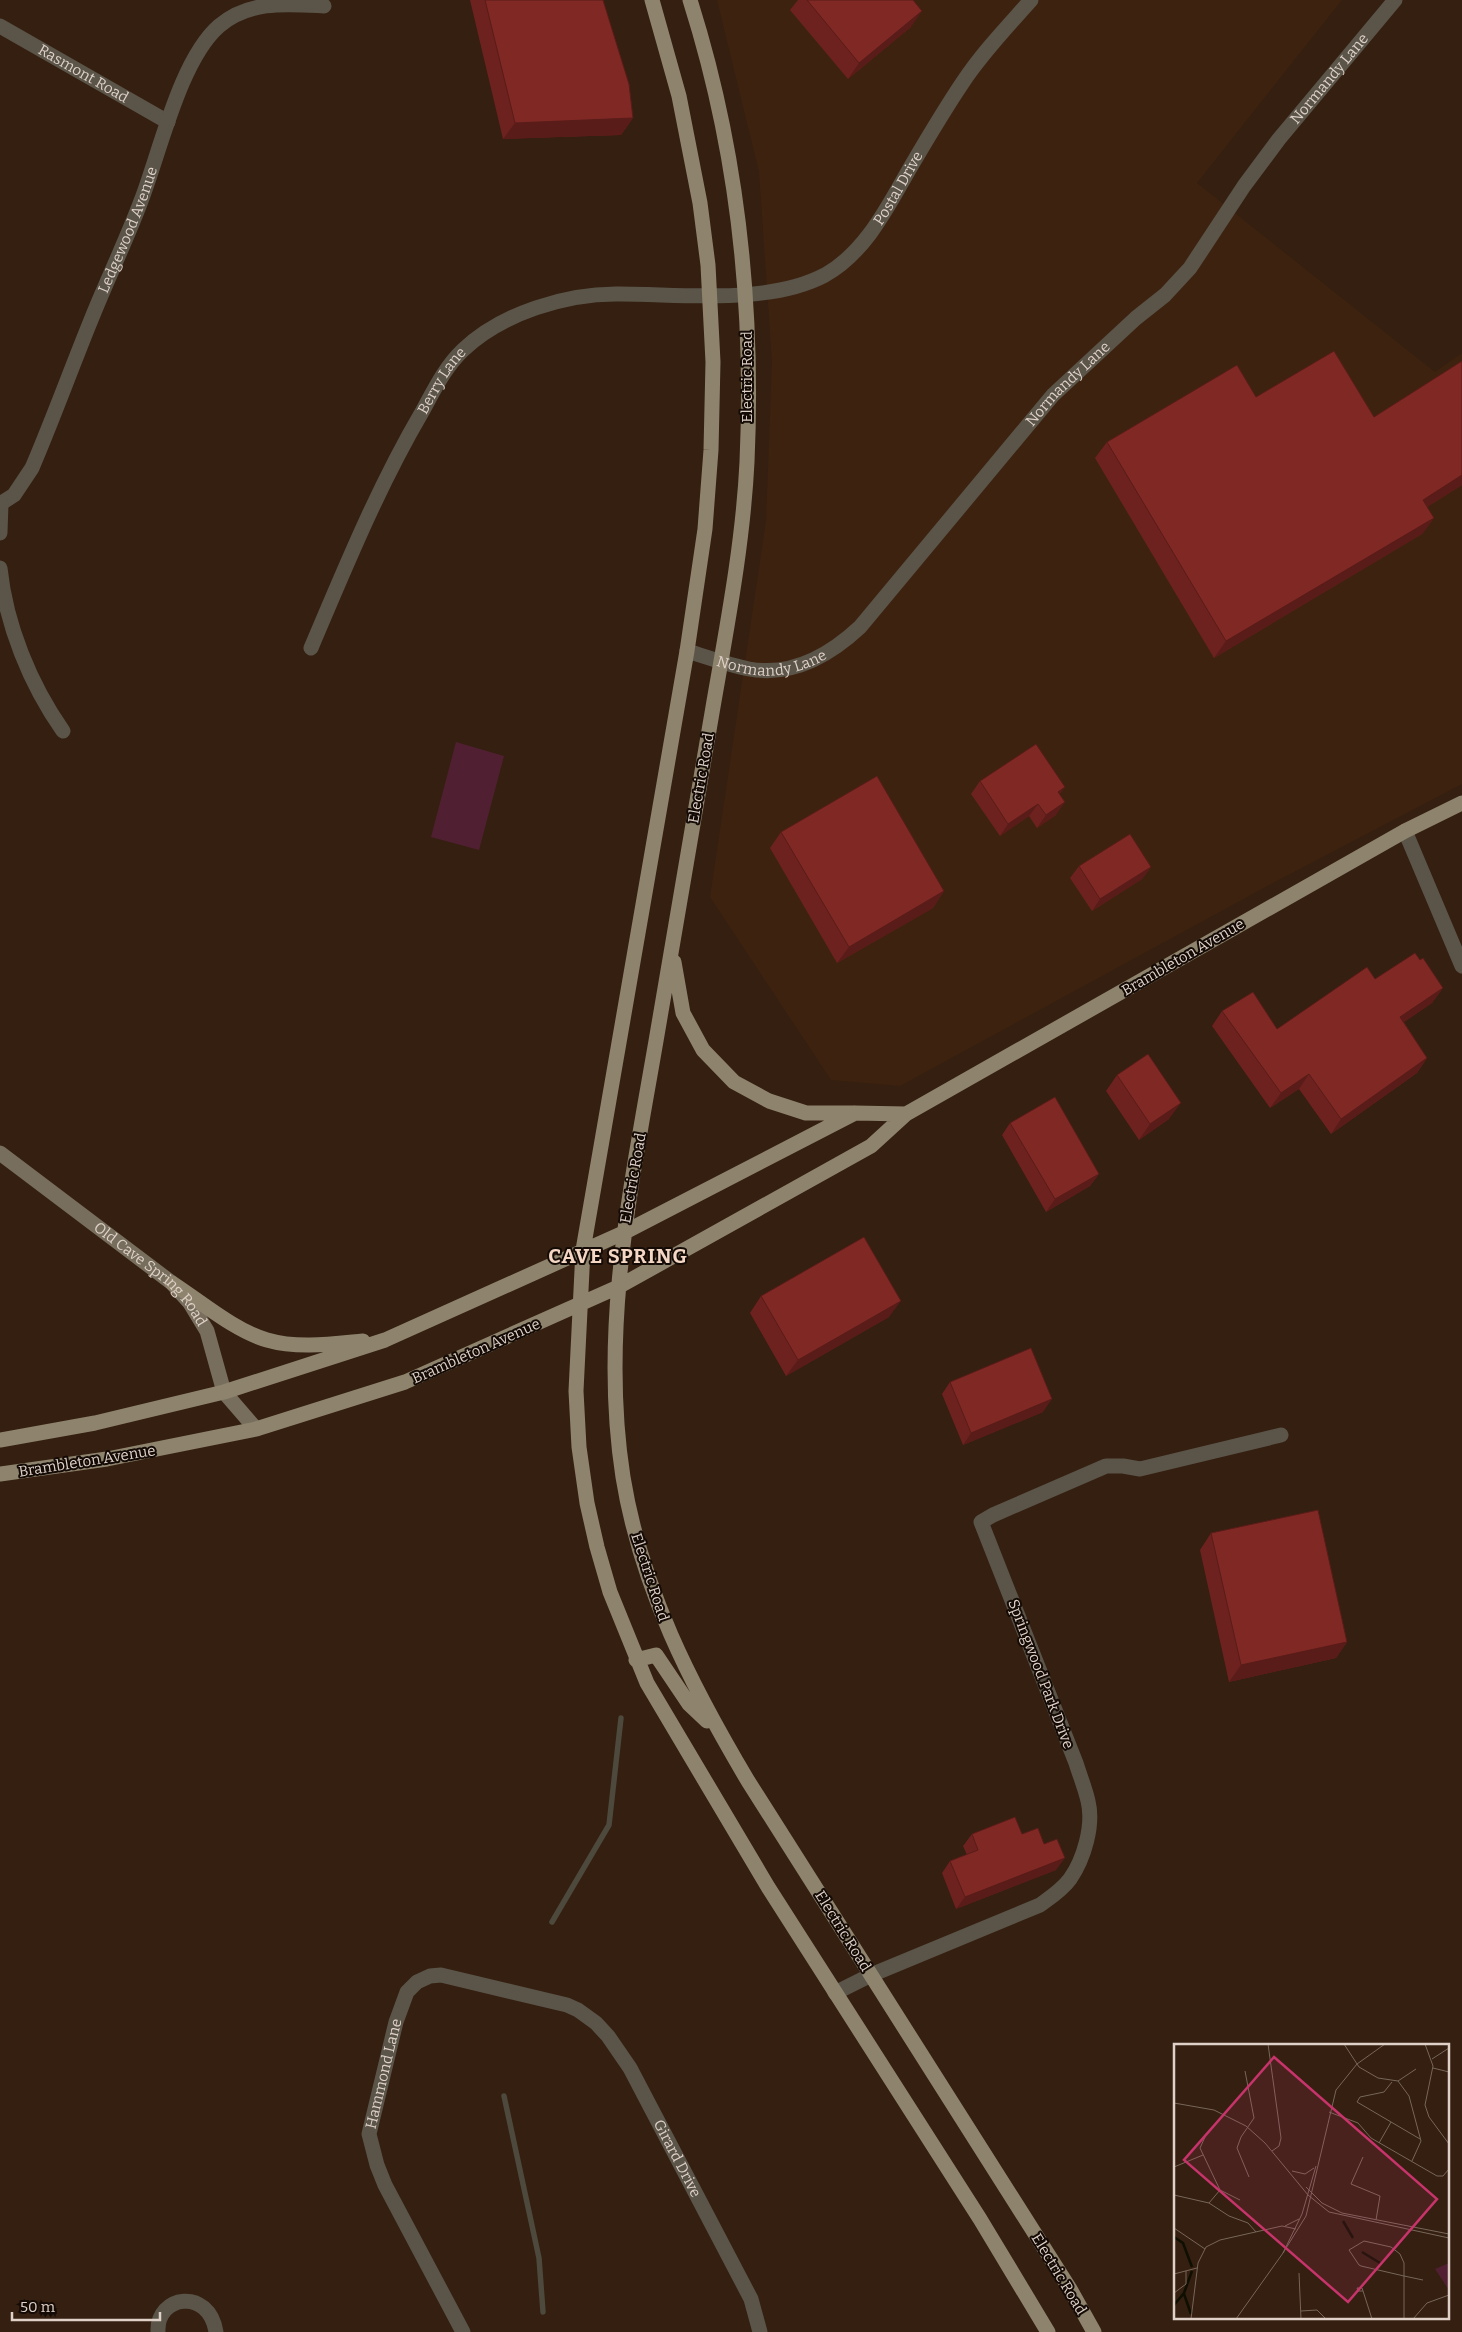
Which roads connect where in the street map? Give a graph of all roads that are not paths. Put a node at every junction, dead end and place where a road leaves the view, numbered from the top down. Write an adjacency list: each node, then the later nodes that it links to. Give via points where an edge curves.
1 (652, 0): 9 (main road, via 679,96 700,203)
2 (690, 0): 8 (main road, Electric Road, via 715,93 730,167)
3 (1031, 0): 8 (street, Postal Drive, via 965,78 879,221 860,245 826,274 801,285 774,292)
4 (1395, 0): 15 (street, Normandy Lane, via 1279,139 1190,268 1165,295 1053,394 860,627 825,656 801,665 751,669)
5 (324, 6): 7 (street, Ledgewood Avenue, via 261,6 237,14 220,25 206,40)
6 (0, 26): 7 (street, Rasmont Road)
7 (168, 122): 10 (street, Ledgewood Avenue, via 142,200 39,452 14,495)
8 (746, 294): 9 (street, Postal Drive); 15 (main road, Electric Road, via 749,372 747,464 741,537)
9 (710, 295): 13 (street, Berry Lane, via 584,296 550,304 508,320 485,332 465,349 445,372 397,454); 14 (main road, via 713,362 711,450 705,529)
10 (1, 504): 11 (street, Ledgewood Avenue)
11 (0, 534)
12 (0, 568): 16 (street, via 9,620 34,681)
13 (311, 648)
14 (687, 651): 15 (street, Normandy Lane); 25 (main road)
15 (721, 661): 19 (main road, Electric Road)
16 (63, 731)
17 (1462, 803): 18 (main road, Brambleton Avenue)
18 (1405, 831): 20 (street); 22 (main road, Brambleton Avenue)
19 (672, 951): 21 (main road, via 683,1013 703,1050 734,1082 769,1101 806,1112); 24 (main road, Electric Road)
20 (1462, 966)
21 (855, 1113): 22 (main road); 24 (main road)
22 (906, 1114): 27 (main road, Brambleton Avenue, via 871,1146)
23 (0, 1153): 26 (street, Old Cave Spring Road)
24 (623, 1233): 25 (main road); 27 (main road, Electric Road)
25 (583, 1250): 28 (main road); 29 (main road)
26 (172, 1283): 29 (main road, via 235,1324 267,1340 309,1345); 30 (street, Old Cave Spring Road, via 190,1303 207,1331)
27 (618, 1287): 28 (main road, Brambleton Avenue); 36 (main road, Electric Road, via 614,1335 616,1421 637,1539 655,1598 677,1651)
28 (579, 1306): 31 (main road, Brambleton Avenue, via 405,1382); 35 (main road, via 576,1391 587,1503 610,1592)
29 (384, 1340): 30 (main road)
30 (224, 1392): 31 (street, Old Cave Spring Road); 33 (main road)
31 (256, 1429): 34 (main road, Brambleton Avenue, via 107,1459)
32 (1281, 1434): 37 (street, Springwood Park Drive, via 1140,1470 1106,1466 981,1522 1089,1802 1087,1837 1081,1859 1056,1894 1040,1904)
33 (0, 1440)
34 (0, 1474)
35 (636, 1660): 36 (main road, via 656,1655 689,1704); 38 (main road, via 647,1684 768,1887)
36 (720, 1735): 37 (main road, Electric Road)
37 (871, 1974): 38 (street, Springwood Park Drive); 45 (main road, Electric Road)
38 (835, 1993): 44 (main road, via 980,2219)
39 (567, 2005): 42 (street, Hammond Lane, via 441,1974 417,1982 407,1992 396,2022 369,2134 385,2185); 43 (street, Girard Drive, via 596,2023 630,2068 751,2299)
40 (158, 2332): 41 (street, via 160,2319 168,2307 191,2301 206,2308 213,2318)
41 (216, 2332)
42 (463, 2332)
43 (760, 2332)
44 (1048, 2332)
45 (1094, 2332)

